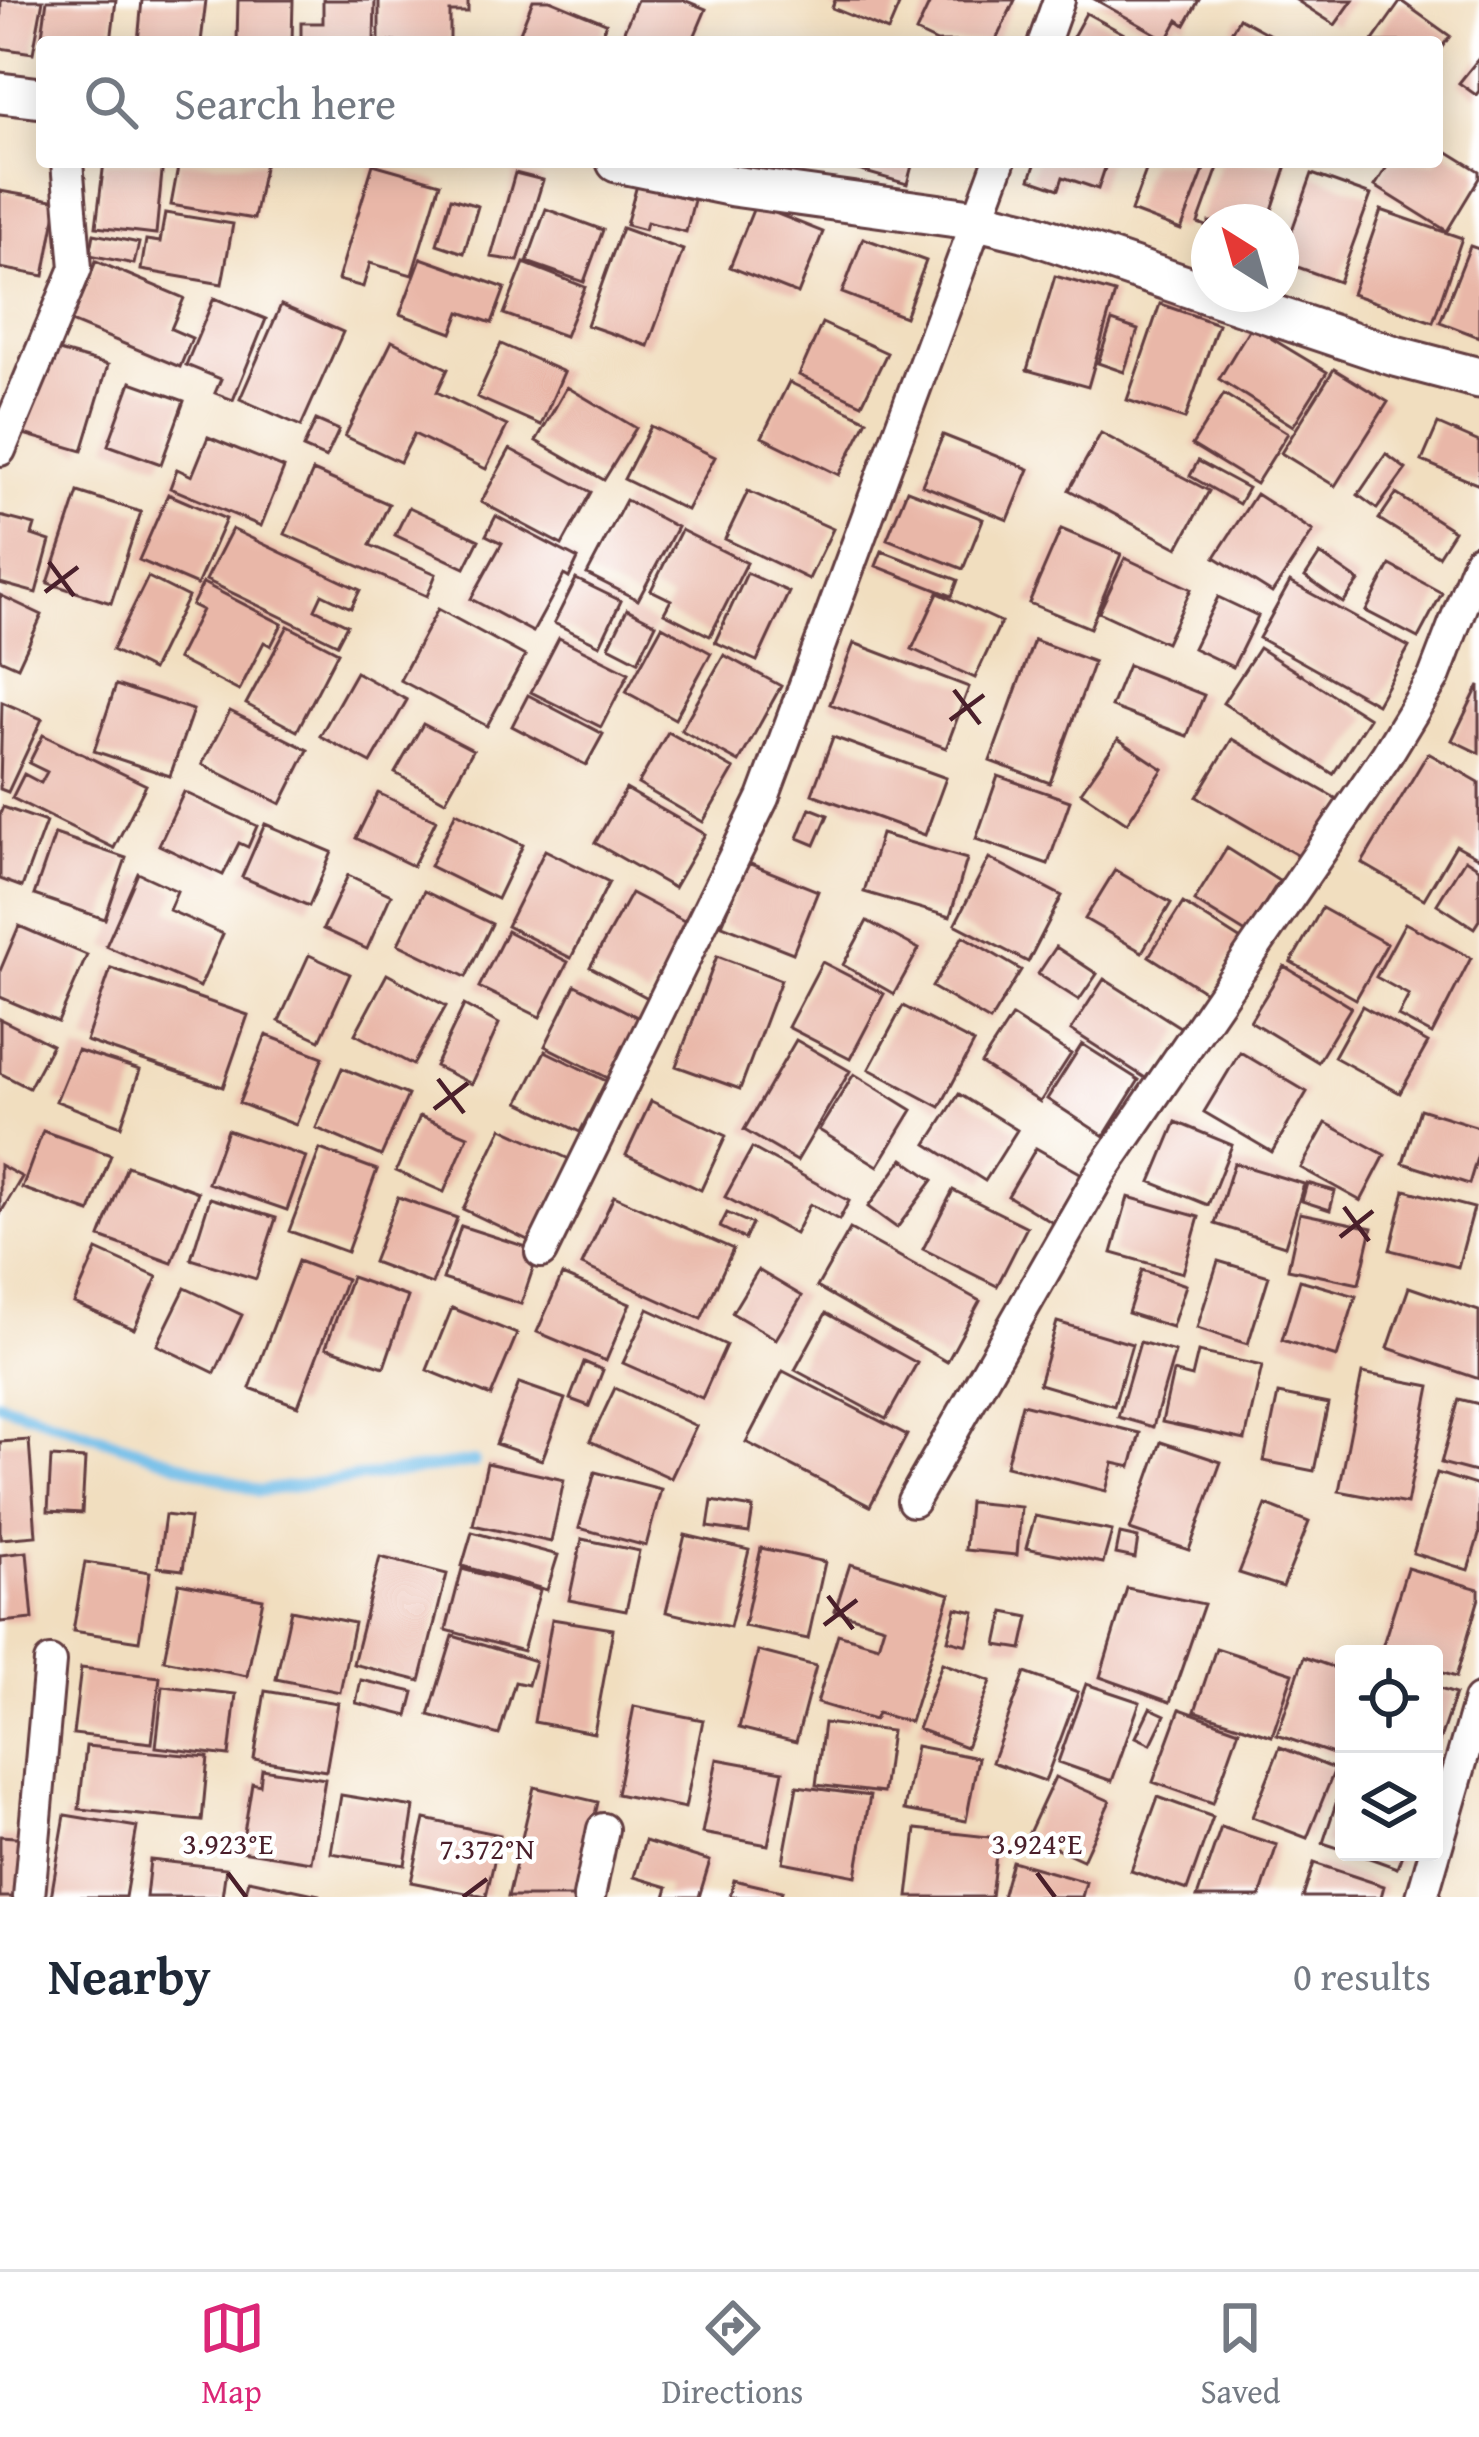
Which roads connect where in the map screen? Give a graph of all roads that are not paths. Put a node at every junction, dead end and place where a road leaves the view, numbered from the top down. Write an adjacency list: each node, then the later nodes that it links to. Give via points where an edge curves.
1 (1060, 0): 2 (street)
2 (1046, 36)
3 (0, 93): 4 (street)
4 (36, 97)
5 (68, 168): 12 (street, via 76,268)
6 (646, 168): 8 (street)
7 (997, 168): 8 (street)
8 (978, 220): 9 (street); 14 (street, via 763,797)
9 (1191, 288)
10 (1263, 312): 11 (street)
11 (1479, 378)
12 (0, 450)
13 (1479, 560): 15 (street, via 1422,697 1100,1174)
14 (541, 1252)
15 (913, 1501)
16 (50, 1662): 19 (street)
17 (1479, 1700): 21 (street)
18 (604, 1828): 20 (street)
19 (29, 1897)
20 (589, 1897)
21 (1422, 1897)

